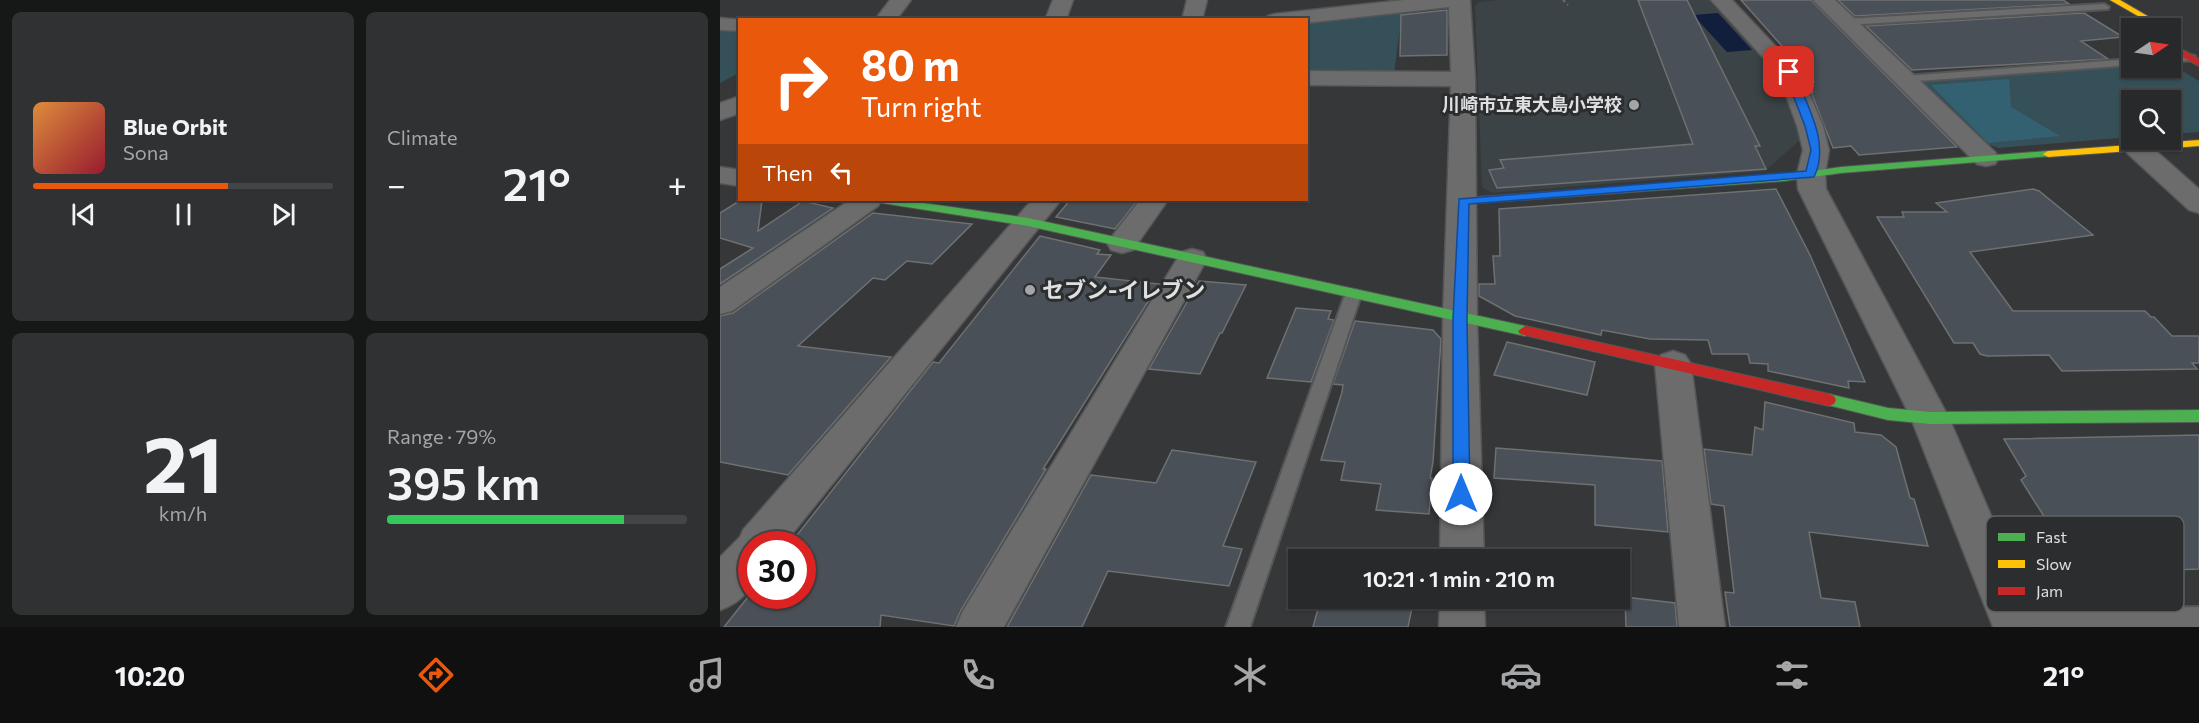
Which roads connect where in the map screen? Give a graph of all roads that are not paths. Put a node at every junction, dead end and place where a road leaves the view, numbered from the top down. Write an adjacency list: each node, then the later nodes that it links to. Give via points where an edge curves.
1 (901, 0): 9 (street)
2 (1063, 0): 10 (street)
3 (1197, 0): 11 (street)
4 (1459, 0): 8 (street); 24 (street)
5 (1721, 0): 33 (street, via 1789,72 1816,150)
6 (1823, 0): 15 (street)
7 (2104, 2): 13 (street); 14 (street); 15 (lane)
8 (1351, 6): 12 (street)
9 (887, 18)
10 (1056, 18)
11 (1192, 18)
12 (1282, 18)
13 (2127, 18)
14 (2141, 18)
15 (1846, 22): 25 (street)
16 (720, 24): 17 (street)
17 (738, 25)
18 (2181, 42): 20 (street)
19 (2181, 50): 20 (street)
20 (2196, 56): 21 (lane)
21 (2181, 58)
22 (2121, 63): 25 (lane)
23 (1308, 78): 24 (street)
24 (1463, 79): 39 (street)
25 (1905, 79): 32 (street)
26 (738, 104): 27 (street)
27 (720, 113)
28 (2199, 143): 29 (street)
29 (2181, 144)
30 (2121, 149): 32 (street)
31 (2139, 150): 40 (street)
32 (1986, 158): 33 (street)
33 (1810, 174): 39 (street); 49 (street, via 1812,189)
34 (720, 175): 35 (street)
35 (738, 178)
36 (867, 201): 45 (street)
37 (896, 201): 41 (street)
38 (1153, 201): 42 (street)
39 (1463, 201): 46 (street)
40 (2199, 204)
41 (1037, 211): 42 (street); 50 (street)
42 (1122, 243): 43 (street)
43 (1192, 259): 44 (street); 58 (street)
44 (1353, 295): 46 (street); 59 (lane)
45 (720, 303)
46 (1460, 319): 47 (street); 51 (street)
47 (1673, 364): 49 (street, via 1888,414); 61 (street)
48 (2199, 416): 49 (street)
49 (1930, 418): 52 (street)
50 (769, 531)
51 (1462, 549)
52 (1986, 554)
53 (738, 568): 54 (street)
54 (720, 589)
55 (1462, 609): 60 (street)
56 (2199, 618): 57 (lane)
57 (2015, 624)
58 (979, 627)
59 (1238, 627)
60 (1462, 627)
61 (1702, 627)

